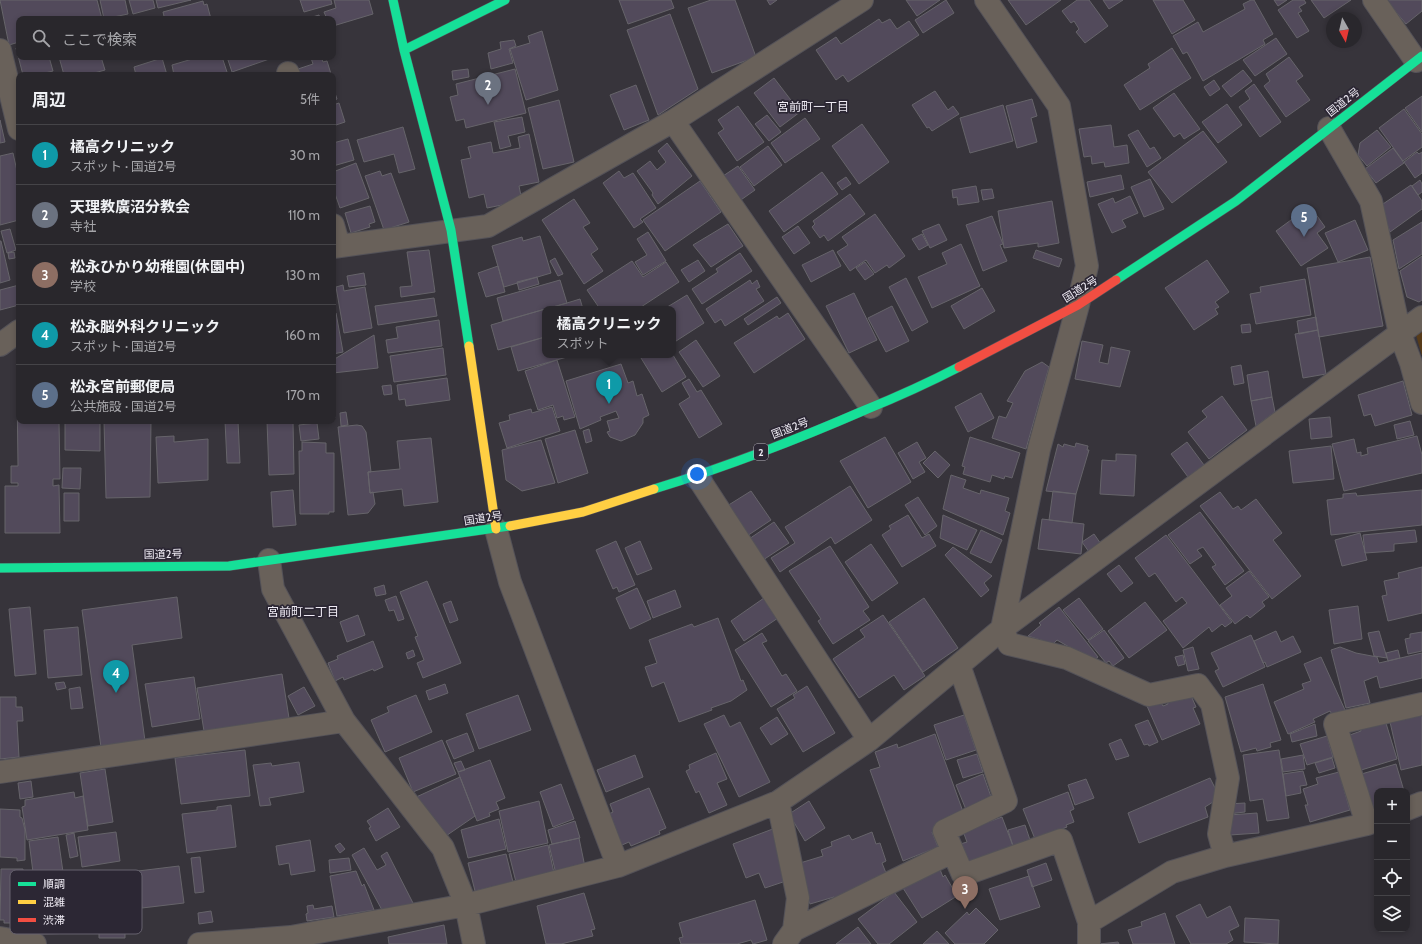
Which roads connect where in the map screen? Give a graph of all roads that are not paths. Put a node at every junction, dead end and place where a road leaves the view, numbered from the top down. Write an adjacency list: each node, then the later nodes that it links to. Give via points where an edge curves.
1 (393, 0): 7 (main road)
2 (505, 0): 7 (main road)
3 (862, 0): 10 (street)
4 (986, 0): 14 (street, via 1059,106 1087,266)
5 (1374, 0): 8 (street)
6 (0, 50): 9 (street)
7 (404, 50): 12 (main road)
8 (1419, 58): 11 (main road, 国道2号 / 2)
9 (16, 117)
10 (672, 121): 12 (street, via 488,226); 20 (street)
11 (1329, 128): 14 (main road, 国道2号 / 2, via 1236,201); 17 (street, via 1371,201)
12 (451, 230): 13 (street); 22 (main road)
13 (336, 239)
14 (1078, 305): 20 (main road, 国道2号 / 2, via 937,379); 25 (street, via 1039,449)
15 (1422, 317): 17 (street)
16 (16, 333): 18 (street)
17 (1400, 334): 19 (street); 25 (street)
18 (0, 345)
19 (1422, 403)
20 (871, 407): 21 (main road, 国道2号 / 2, via 803,437)
21 (697, 476): 22 (main road, 国道2号 / 2, via 583,512); 29 (street)
22 (496, 529): 23 (main road, 国道2号 / 2); 37 (street, via 510,582)
23 (269, 560): 24 (main road, 国道2号 / 2, via 229,566); 28 (street, via 273,589)
24 (0, 568)
25 (1002, 629): 26 (street); 36 (street, via 1009,644 1067,658 1149,695 1198,685 1212,704 1228,778 1219,834)
26 (959, 665): 29 (street); 35 (street, via 1006,800 944,831)
27 (1422, 704): 34 (street, via 1335,724)
28 (344, 721): 30 (street); 38 (street, via 443,848)
29 (869, 740): 31 (street)
30 (0, 772)
31 (778, 802): 37 (street); 40 (street, via 798,898)
32 (1422, 803): 33 (street)
33 (1410, 808)
34 (1372, 822): 36 (street)
35 (952, 852): 39 (street, via 962,875 1061,840); 40 (street)
36 (1225, 856): 39 (street, via 1172,872)
37 (618, 866): 38 (street)
38 (466, 904): 43 (street, via 291,937); 44 (street)
39 (1089, 922): 45 (street)
40 (789, 937)
41 (0, 938): 42 (street)
42 (35, 944)
43 (199, 944)
44 (474, 944)
45 (1089, 944)

